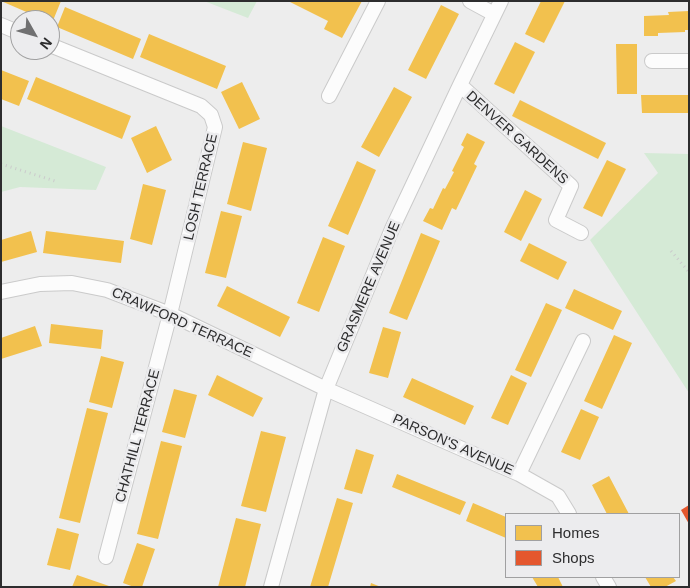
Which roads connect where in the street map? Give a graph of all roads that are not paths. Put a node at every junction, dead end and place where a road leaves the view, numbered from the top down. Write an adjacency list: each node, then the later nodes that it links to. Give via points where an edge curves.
1 (378, 1): 9 (street)
2 (470, 1): 4 (street)
3 (501, 1): 4 (street, GRASMERE AVENUE)
4 (494, 14): 8 (street, GRASMERE AVENUE)
5 (60, 49): 12 (street, LOSH TERRACE, via 188,100 211,115 215,128)
6 (652, 61): 7 (street)
7 (689, 61)
8 (460, 85): 10 (street, DENVER GARDENS, via 571,186 556,220); 14 (street, GRASMERE AVENUE, via 392,230)
9 (329, 96)
10 (581, 233)
11 (1, 292): 12 (street, CRAWFORD TERRACE, via 40,284 72,283 107,290)
12 (170, 314): 14 (street, CRAWFORD TERRACE); 17 (street, CHATHILL TERRACE)
13 (583, 341): 15 (street)
14 (326, 389): 15 (street, PARSON'S AVENUE); 18 (street, GRASMERE AVENUE)
15 (519, 474): 16 (street, PARSON'S AVENUE, via 558,496)
16 (568, 513)
17 (106, 557)
18 (271, 587)

